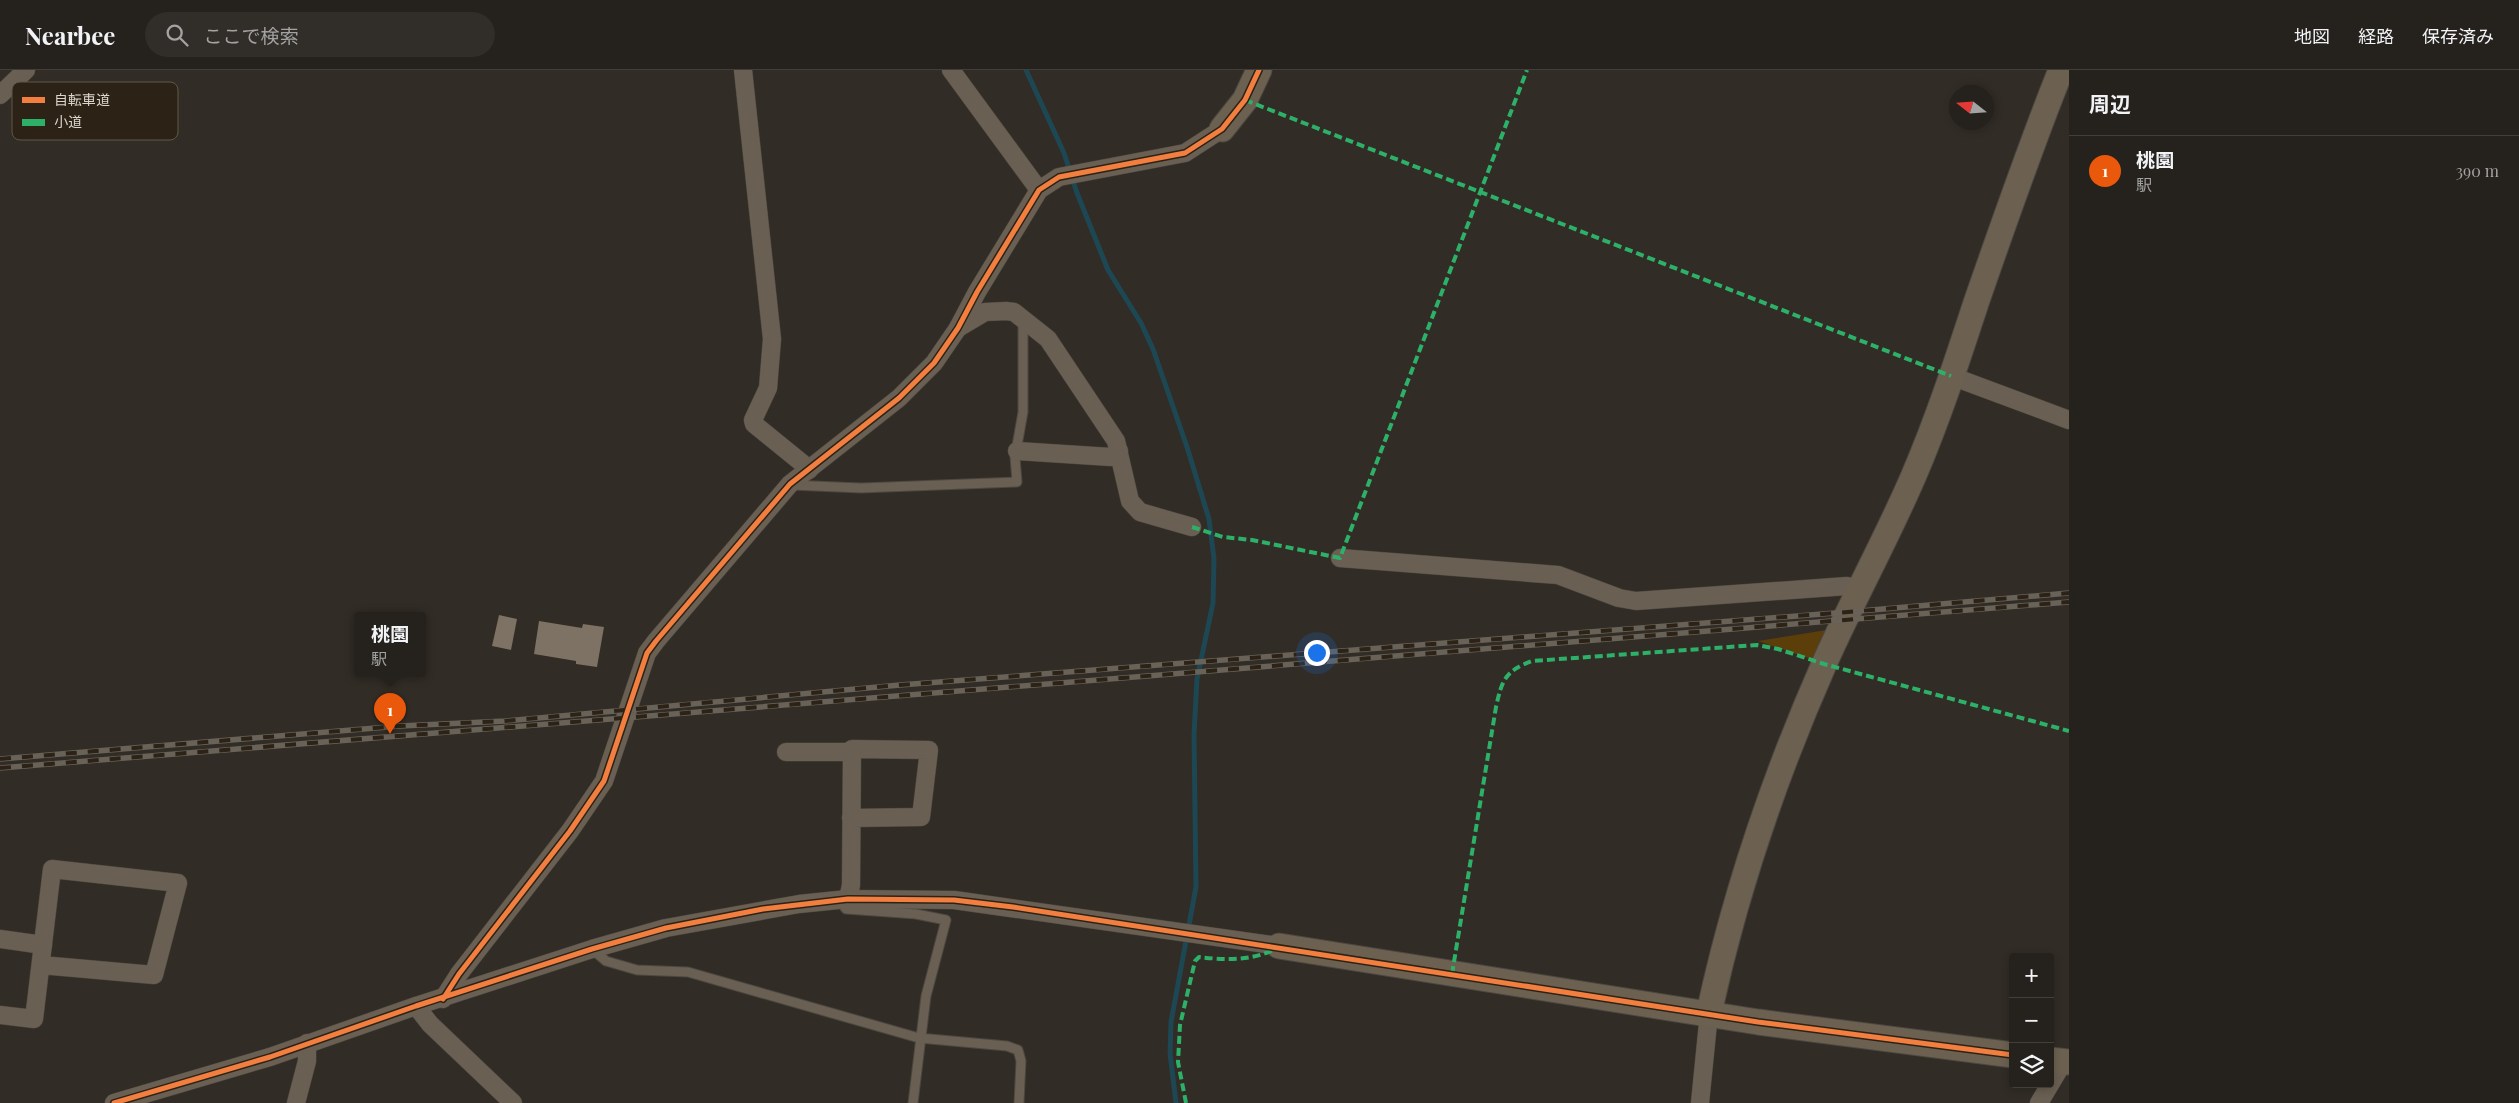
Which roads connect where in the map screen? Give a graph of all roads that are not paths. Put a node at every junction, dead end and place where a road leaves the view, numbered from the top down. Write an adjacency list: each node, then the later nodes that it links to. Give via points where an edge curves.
1 (26, 70): 6 (street)
2 (743, 70): 17 (street, via 772,339 768,388 753,420)
3 (951, 70): 10 (street)
4 (1259, 70): 9 (street, via 1245,100)
5 (2061, 70): 13 (street, via 2025,160)
6 (14, 82)
7 (12, 83): 8 (street)
8 (0, 95)
9 (1222, 129): 10 (street, via 1185,153 1059,177)
10 (1039, 190): 12 (street)
11 (1023, 319): 12 (street, via 1014,312 985,312); 15 (lane, via 1023,412); 16 (street, via 1048,339 1116,441)
12 (958, 328): 17 (street, via 922,376)
13 (1951, 376): 14 (street); 21 (street, via 1914,474)
14 (2069, 420)
15 (1017, 450): 16 (street, via 1112,457); 18 (lane, via 1016,482 861,488)
16 (1119, 451): 19 (street, via 1134,507 1140,512)
17 (809, 470): 18 (street)
18 (790, 484): 31 (street, via 648,653 604,781)
19 (1192, 527)
20 (1340, 558): 21 (street, via 1558,575 1636,601 1847,586)
21 (1860, 589): 33 (street, via 1828,655 1750,854)
22 (786, 752): 23 (street)
23 (852, 752): 24 (street); 24 (street, via 929,750 921,817)
24 (851, 818): 25 (street, via 852,885)
25 (844, 899): 28 (street, via 954,900); 29 (street, via 763,909 666,928); 35 (lane, via 846,909 916,914 946,920 926,996)
26 (0, 939): 27 (street)
27 (43, 945): 30 (street); 30 (street, via 52,869 178,883 154,975)
28 (1280, 946): 33 (street)
29 (592, 949): 31 (street); 35 (lane, via 606,961 637,970 688,972)
30 (41, 965): 34 (street, via 34,1019)
31 (443, 999): 32 (street)
32 (416, 1006): 36 (street); 41 (street, via 430,1024)
33 (1709, 1012): 37 (street, via 1768,1023); 44 (street)
34 (0, 1015)
35 (919, 1038): 42 (lane); 43 (lane, via 1007,1046 1018,1050 1021,1061)
36 (307, 1043): 39 (street); 40 (street, via 307,1061)
37 (2009, 1054)
38 (2061, 1061): 45 (street)
39 (114, 1103)
40 (296, 1103)
41 (513, 1103)
42 (913, 1103)
43 (1019, 1103)
44 (1700, 1103)
45 (2039, 1103)

